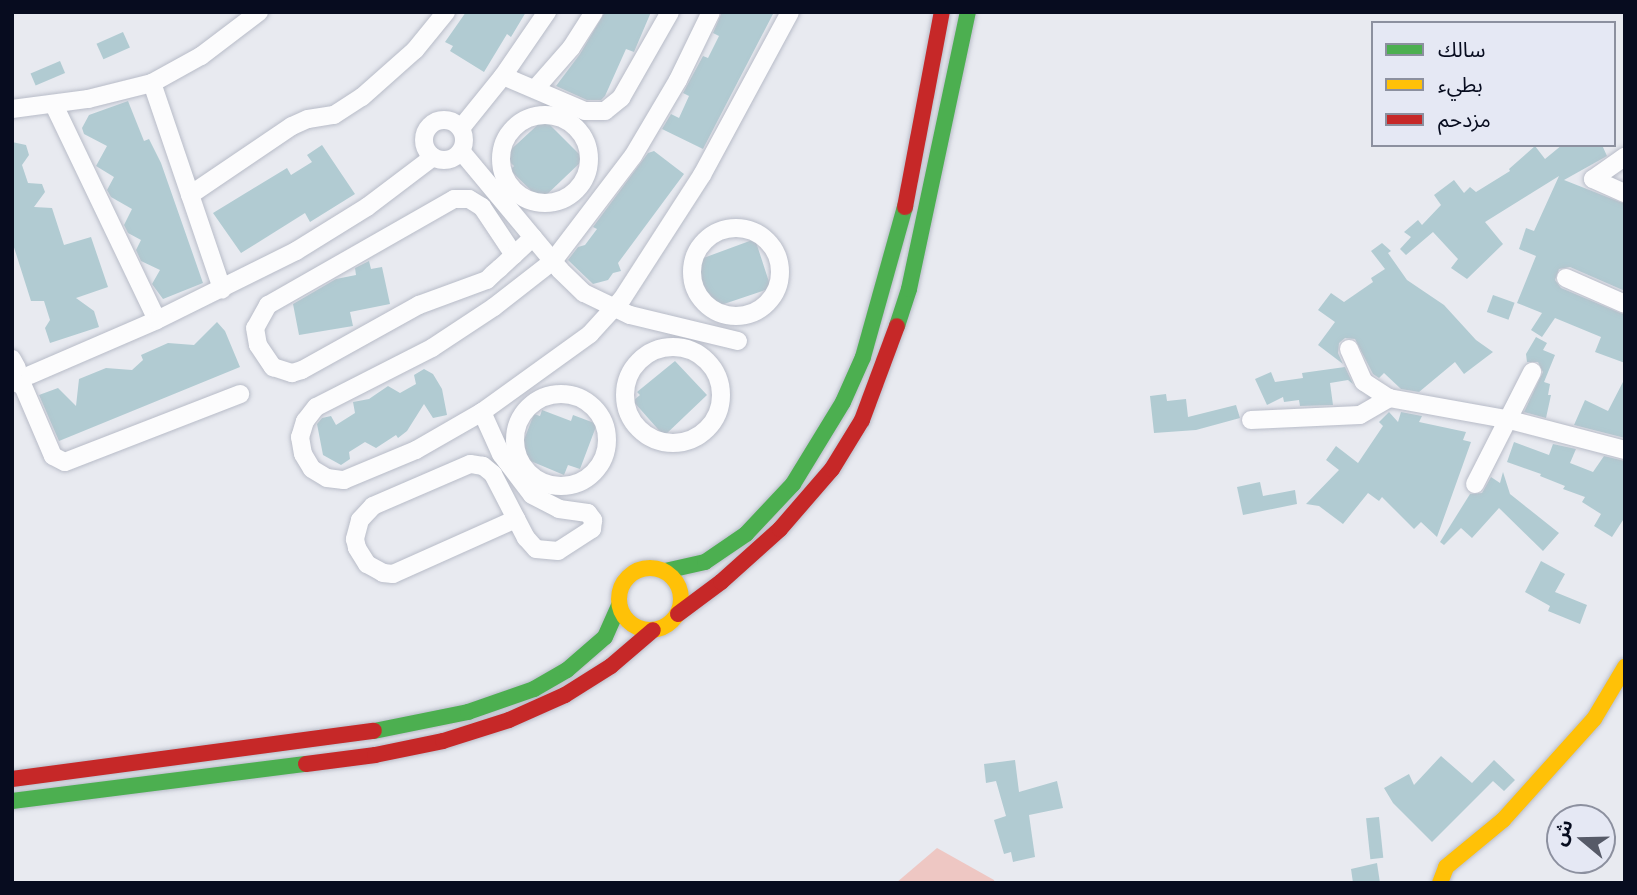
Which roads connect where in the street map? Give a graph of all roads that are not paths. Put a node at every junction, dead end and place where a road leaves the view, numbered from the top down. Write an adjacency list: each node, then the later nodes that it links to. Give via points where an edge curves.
1 (259, 12): 11 (street, via 201,56)
2 (446, 12): 21 (street, via 415,50 362,97 334,115 292,126)
3 (547, 12): 10 (street)
4 (594, 12): 12 (street, via 571,48)
5 (670, 12): 12 (street, via 611,108 592,113)
6 (711, 12): 24 (street, via 633,156)
7 (790, 12): 28 (street, via 702,174)
8 (942, 12): 46 (main road, via 900,233 867,345 843,402 793,484 746,534 705,562)
9 (968, 12): 48 (main road, via 909,289 862,420 832,469 798,509 741,565)
10 (503, 76): 12 (street); 15 (street)
11 (152, 83): 13 (street); 21 (street)
12 (535, 89)
13 (54, 105): 14 (street); 30 (street)
14 (12, 109)
15 (461, 128): 16 (street); 17 (street, via 449,120 433,122 424,136)
16 (461, 151): 17 (street, via 448,160); 19 (street)
17 (433, 156): 26 (street, via 332,230)
18 (1625, 157): 20 (street, via 1593,179)
19 (504, 190): 19 (street, via 506,139 523,121 554,116 581,133 589,156 587,172 568,197 537,202); 22 (street)
20 (1625, 193)
21 (190, 195): 26 (street)
22 (533, 237): 23 (street); 24 (street)
23 (514, 255): 23 (street, via 479,284 419,305 302,370 292,373 273,367 258,345 255,328 268,305 454,199 469,199 482,207)
24 (553, 261): 28 (street, via 584,293); 39 (street, via 432,348 316,407 302,428 301,446 312,469 327,478 344,480 416,450)
25 (1566, 278): 27 (street)
26 (222, 289): 30 (street)
27 (1625, 304)
28 (614, 309): 31 (street); 39 (street, via 577,345)
29 (737, 316): 29 (street, via 707,305 696,292 692,276 702,245 722,231 738,229 768,242 779,273 767,303); 31 (street)
30 (157, 320): 35 (street)
31 (734, 340): 33 (street)
32 (1349, 349): 37 (street, via 1363,382)
33 (708, 362): 38 (street, via 685,349 650,353 636,365 628,381); 38 (street, via 720,386 720,404 707,428 692,439 675,443 649,436 635,424)
34 (1532, 372): 40 (street)
35 (18, 374): 36 (street, via 50,452 65,462)
36 (240, 394)
37 (1389, 398): 40 (street); 41 (street, via 1360,415)
38 (627, 408): 42 (street)
39 (482, 412): 45 (street, via 501,454 533,495 559,509 588,513 593,525 587,534 550,552 530,544)
40 (1506, 419): 43 (street); 44 (street)
41 (1251, 420)
42 (603, 421): 42 (street, via 604,455 596,470 574,484 540,481 518,455 520,421 530,407 545,398 562,394 579,398)
43 (1625, 450)
44 (1475, 484)
45 (516, 519): 45 (street, via 493,474 470,464 373,506 360,520 355,538 367,564 393,574)
46 (665, 571): 47 (main road, via 649,567 630,574 620,591); 48 (main road, via 679,585)
47 (619, 605): 49 (main road, via 631,624); 51 (main road, via 605,637 567,670 534,689 468,712 366,733)
48 (678, 614): 49 (main road)
49 (653, 630): 52 (main road, via 611,666 565,695 509,720 443,741 375,755)
50 (1625, 667): 53 (main road, via 1594,719 1503,820 1446,867)
51 (12, 779)
52 (12, 801)
53 (1440, 883)

